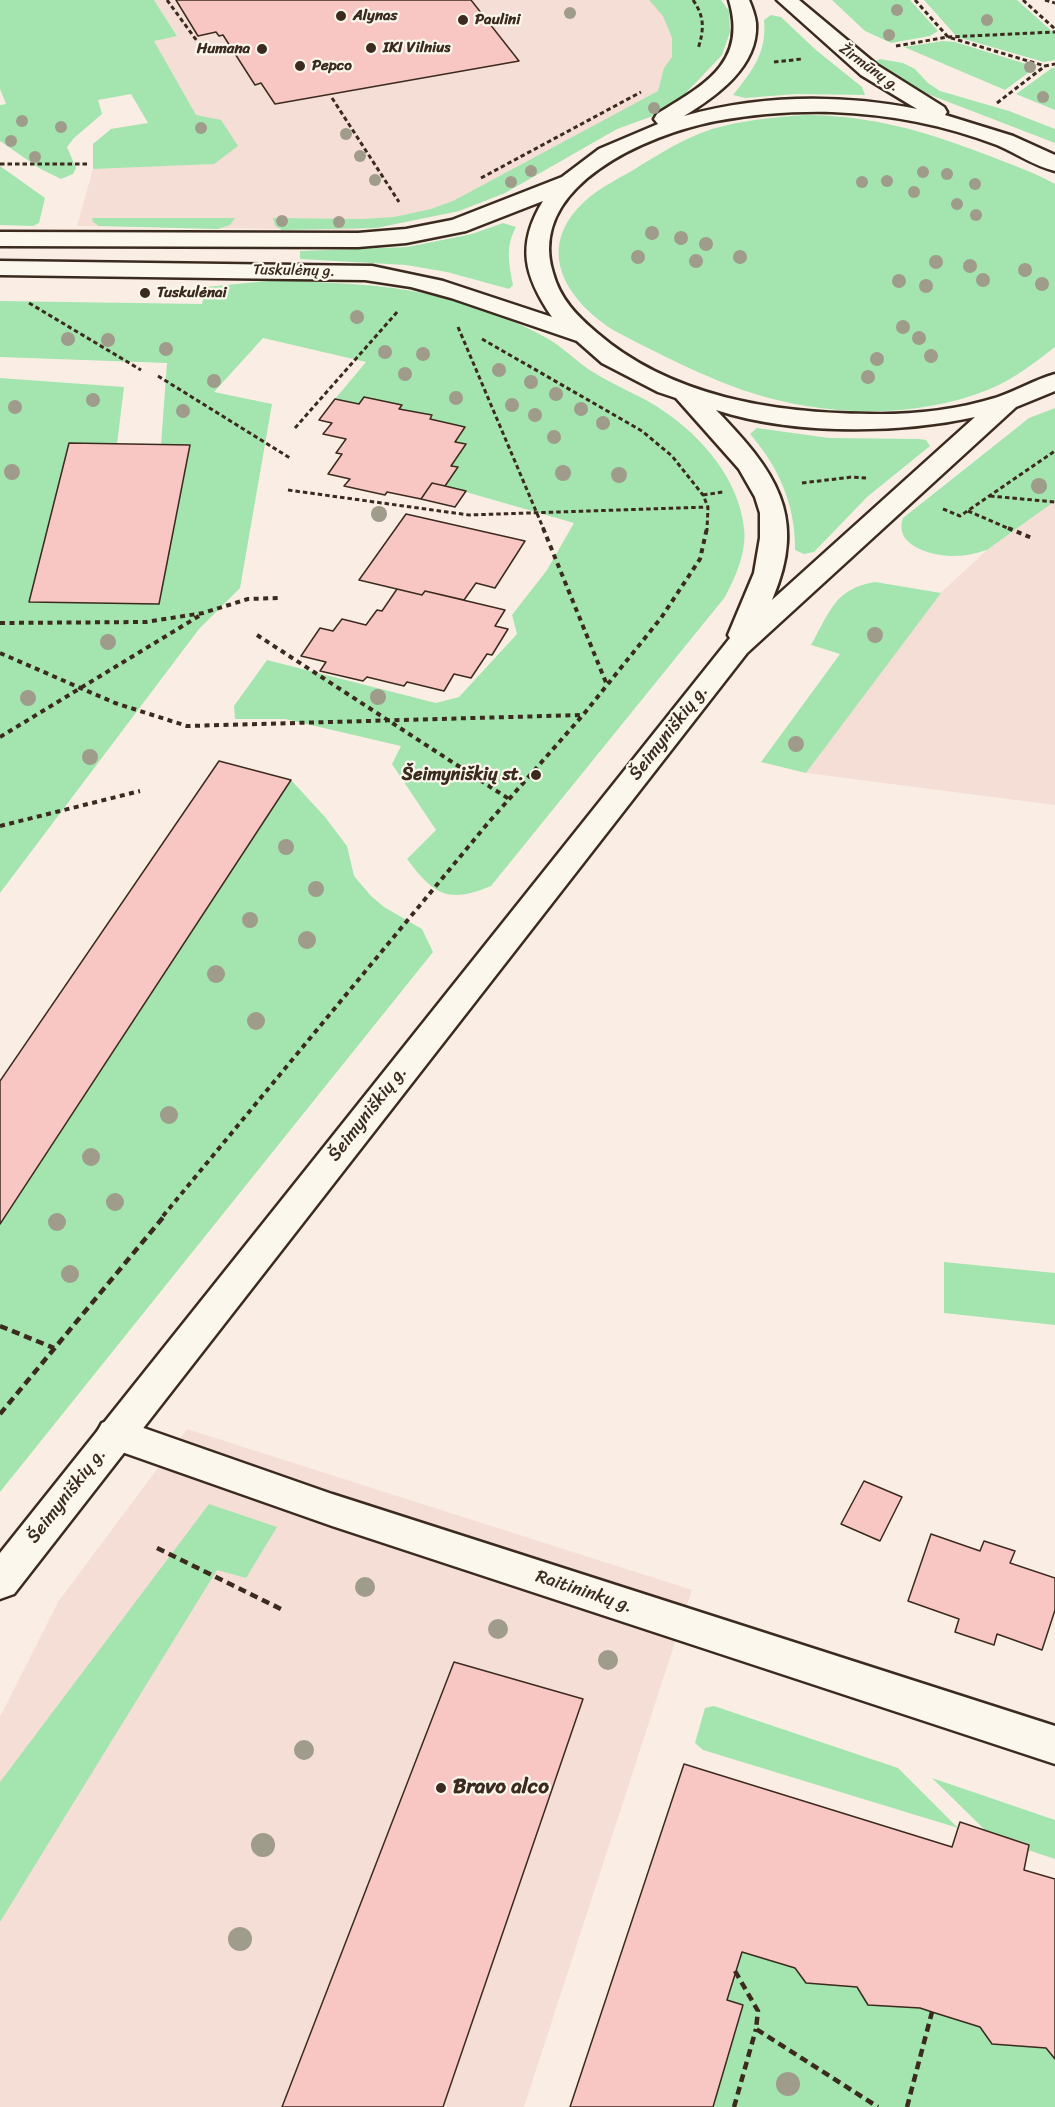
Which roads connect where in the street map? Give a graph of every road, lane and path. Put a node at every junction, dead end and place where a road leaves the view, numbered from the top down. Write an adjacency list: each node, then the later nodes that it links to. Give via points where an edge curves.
1 (167, 0): 11 (path)
2 (693, 0): 13 (path, via 703,13)
3 (739, 0): 24 (main road, via 746,33 738,61 701,97)
4 (787, 0): 23 (main road, Žirmūnų g., via 869,70)
5 (915, 0): 10 (path)
6 (1023, 0): 9 (path)
7 (1045, 0): 8 (path)
8 (1055, 3)
9 (1055, 30): 10 (path)
10 (948, 37): 12 (path); 17 (path)
11 (196, 41)
12 (886, 48)
13 (696, 57)
14 (808, 59): 15 (path)
15 (773, 62)
16 (1055, 64): 17 (path)
17 (1045, 66): 21 (path)
18 (644, 90): 28 (path)
19 (332, 98): 30 (path, via 394,197)
20 (989, 101): 21 (path)
21 (997, 103): 22 (path)
22 (1004, 105)
23 (959, 125): 24 (main road, via 860,108 768,108 711,116); 27 (main road, via 999,137)
24 (626, 144): 29 (main road)
25 (0, 164): 26 (path)
26 (88, 164)
27 (1055, 164)
28 (476, 180)
29 (569, 182): 31 (main road, Tuskulėnų g., via 458,226 405,236 249,242); 37 (main road, via 548,210 537,240 539,272 553,304)
30 (405, 207)
31 (0, 239)
32 (0, 268): 37 (main road, Tuskulėnų g., via 331,271 384,275 422,282)
33 (25, 301): 38 (path)
34 (405, 303): 43 (path)
35 (465, 329): 53 (path, via 456,324)
36 (474, 334): 51 (path, via 642,431 672,456)
37 (579, 334): 41 (main road, via 609,357)
38 (141, 370)
39 (158, 376): 45 (path)
40 (1055, 382): 42 (main road)
41 (686, 394): 42 (main road, via 770,414 848,422 904,421); 60 (main road, Šeimyniškių g., via 731,442 764,488 773,513 774,545 766,581)
42 (1007, 402): 60 (main road, Šeimyniškių g.)
43 (295, 428)
44 (1055, 451): 49 (path)
45 (290, 458)
46 (873, 479): 47 (path, via 852,477)
47 (791, 484)
48 (288, 490): 53 (path, via 469,515)
49 (988, 496): 50 (path); 52 (path)
50 (1055, 502)
51 (708, 507): 53 (path); 62 (path, via 700,560 661,618)
52 (967, 511): 54 (path); 55 (path)
53 (537, 513): 62 (path)
54 (960, 516)
55 (1032, 538)
56 (280, 598): 57 (path, via 248,599)
57 (203, 613): 58 (path, via 146,622); 63 (path)
58 (0, 623)
59 (257, 635): 65 (path)
60 (737, 647): 73 (main road, Šeimyniškių g.)
61 (0, 653): 63 (path)
62 (607, 685): 64 (path)
63 (78, 688): 65 (path, via 187,726); 66 (path)
64 (583, 715): 65 (path); 68 (path)
65 (389, 720): 68 (path)
66 (0, 737)
67 (140, 791): 69 (path)
68 (509, 799): 71 (path)
69 (0, 826)
70 (0, 1326): 71 (path)
71 (54, 1348): 72 (path)
72 (0, 1414)
73 (115, 1434): 75 (main road, Šeimyniškių g.); 77 (main road, Raitininkų g., via 332,1510)
74 (157, 1548): 76 (path)
75 (0, 1582)
76 (281, 1608)
77 (1055, 1744)
78 (735, 1971): 80 (path, via 758,2011)
79 (932, 2012): 83 (path)
80 (756, 2029): 81 (path); 82 (path)
81 (734, 2107)
82 (879, 2107)
83 (907, 2107)

